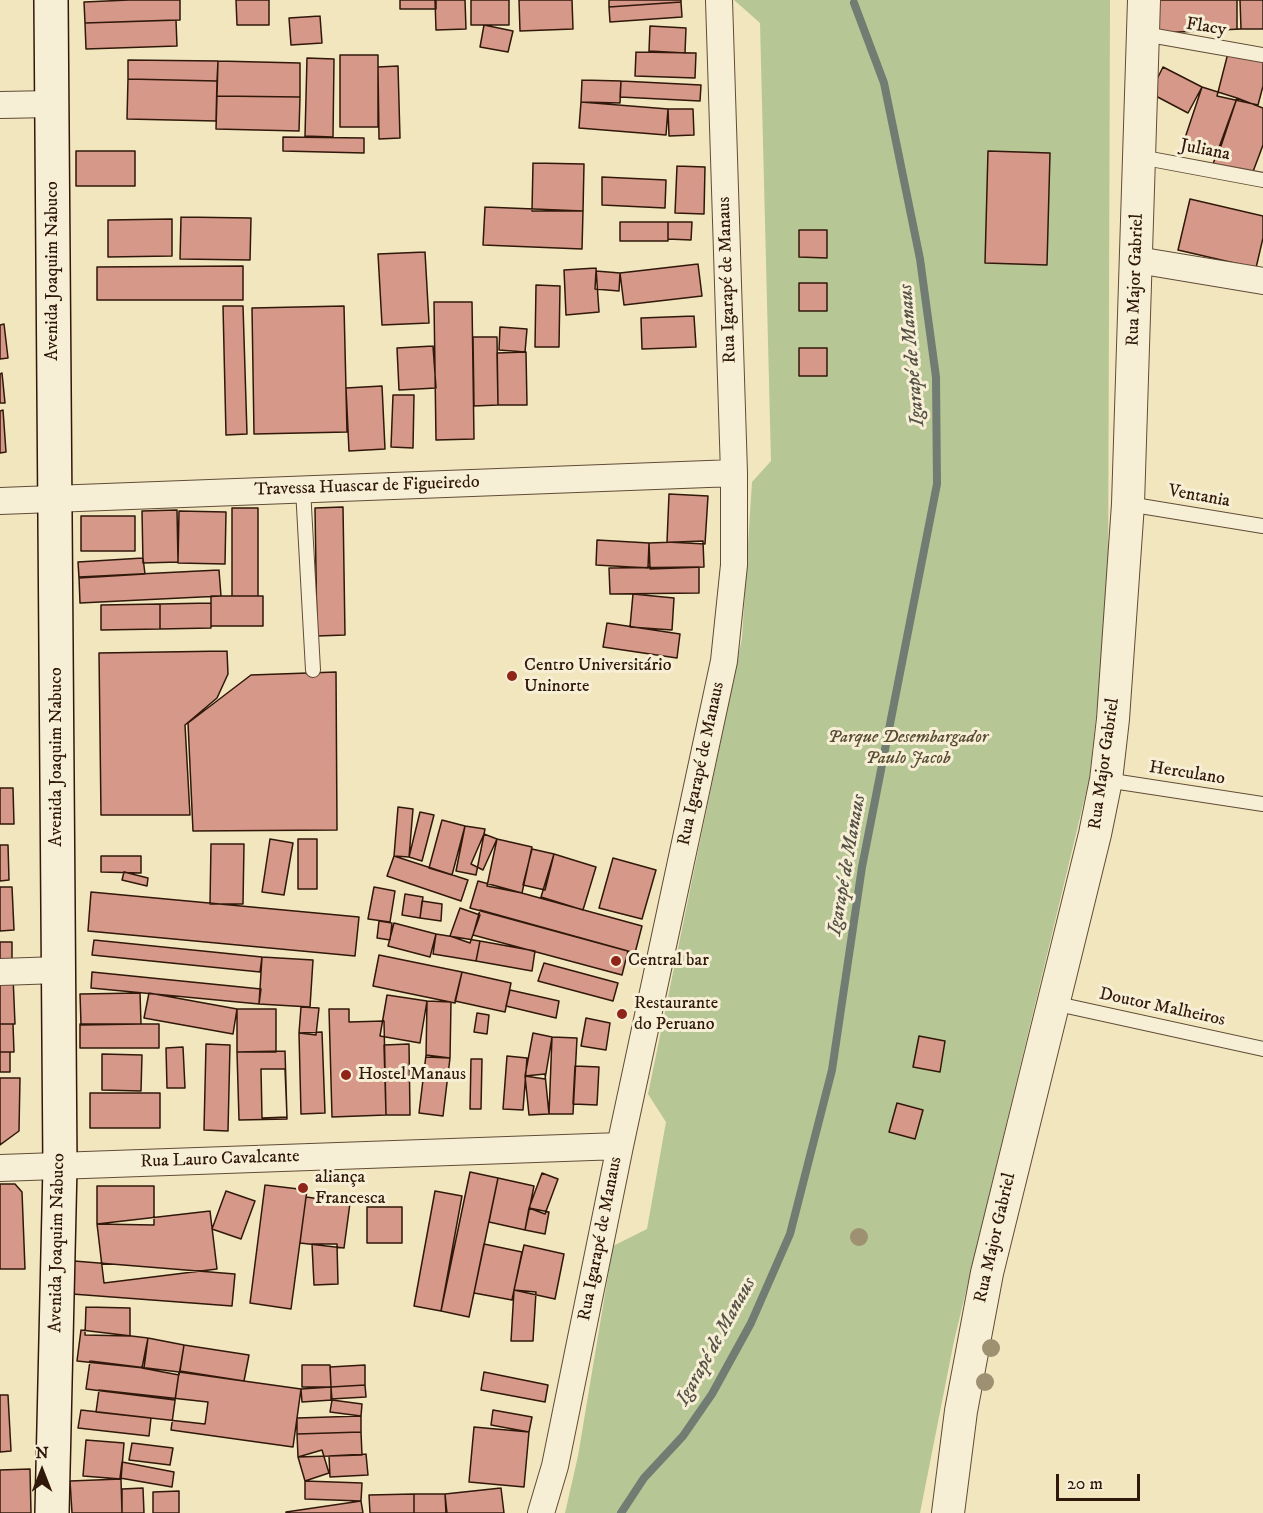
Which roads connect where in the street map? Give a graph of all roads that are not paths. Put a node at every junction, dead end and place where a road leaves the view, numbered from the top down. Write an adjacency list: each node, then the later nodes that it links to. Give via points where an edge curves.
1 (51, 0): 6 (main road, Avenida Joaquim Nabuco)
2 (718, 0): 12 (street, Rua Igarapé de Manaus)
3 (1144, 0): 4 (street, Rua Major Gabriel)
4 (1144, 34): 5 (lane, Flacy); 8 (street, Rua Major Gabriel)
5 (1263, 55)
6 (52, 104): 7 (street); 14 (main road, Avenida Joaquim Nabuco)
7 (0, 105)
8 (1140, 157): 9 (lane, Juliana); 10 (street, Rua Major Gabriel)
9 (1263, 180)
10 (1137, 260): 11 (street); 16 (street, Rua Major Gabriel)
11 (1263, 281)
12 (734, 473): 13 (street, Travessa Huascar de Figueiredo); 25 (street, Rua Igarapé de Manaus, via 734,565 724,661)
13 (303, 489): 14 (street, Travessa Huascar de Figueiredo); 18 (lane)
14 (55, 499): 15 (street, Travessa Huascar de Figueiredo); 21 (main road, Avenida Joaquim Nabuco)
15 (0, 501)
16 (1128, 504): 17 (lane, Ventania); 19 (street, Rua Major Gabriel)
17 (1263, 526)
18 (313, 670)
19 (1106, 780): 20 (lane, Herculano); 23 (street, Rua Major Gabriel)
20 (1263, 804)
21 (58, 970): 22 (street); 26 (main road, Avenida Joaquim Nabuco)
22 (0, 972)
23 (1053, 1003): 24 (lane, Doutor Malheiros); 30 (street, Rua Major Gabriel, via 978,1311)
24 (1263, 1049)
25 (620, 1146): 26 (street, Rua Lauro Cavalcante); 29 (street, Rua Igarapé de Manaus, via 555,1467)
26 (60, 1166): 27 (street, Rua Lauro Cavalcante); 28 (main road, Avenida Joaquim Nabuco)
27 (0, 1168)
28 (52, 1513)
29 (541, 1513)
30 (948, 1513)

